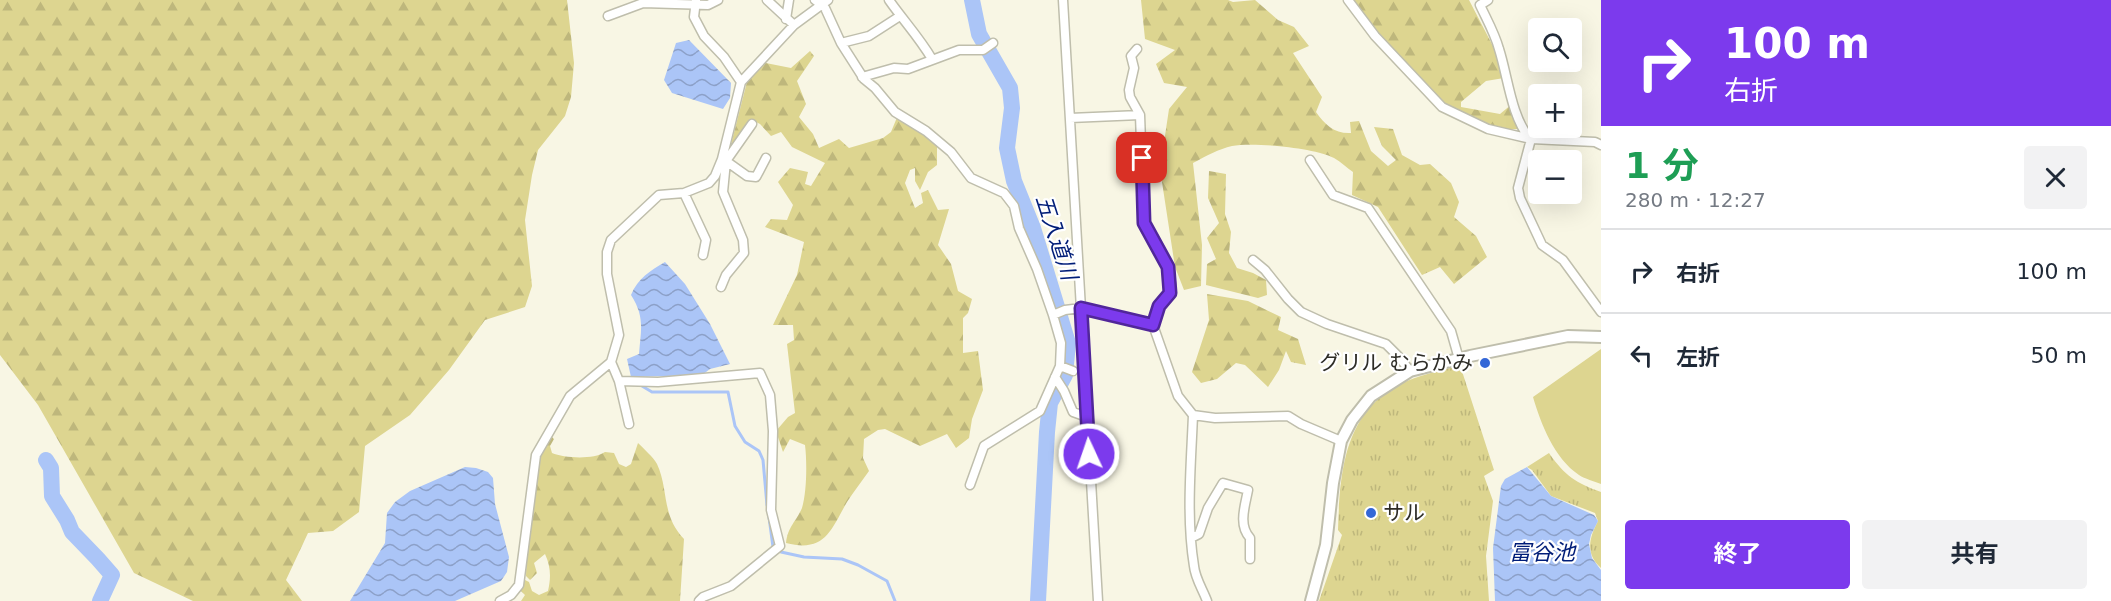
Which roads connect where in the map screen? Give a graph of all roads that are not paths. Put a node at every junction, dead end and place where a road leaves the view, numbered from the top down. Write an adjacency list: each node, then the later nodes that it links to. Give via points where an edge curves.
1 (718, 0): 8 (street, via 708,4)
2 (767, 0): 12 (street)
3 (789, 0): 12 (street)
4 (889, 0): 11 (street)
5 (1063, 0): 21 (street)
6 (1348, 0): 23 (street, via 1375,36 1442,107 1488,129)
7 (1488, 0): 23 (street, via 1480,6 1494,33 1506,83)
8 (696, 2): 10 (street, via 643,3); 19 (street, via 693,17)
9 (821, 2): 13 (street); 14 (street)
10 (608, 16)
11 (900, 16): 14 (street, via 868,36); 17 (street)
12 (786, 19): 13 (street)
13 (794, 26): 19 (street)
14 (841, 43): 18 (street)
15 (993, 43): 17 (street, via 983,50 959,50)
16 (1137, 49): 20 (street, via 1131,56 1134,68 1129,90)
17 (932, 58): 18 (street, via 908,69 894,68)
18 (862, 77): 34 (street, via 895,111 951,152 971,178 1004,193 1014,206)
19 (741, 82): 26 (street)
20 (1140, 116): 21 (street); 35 (street, via 1144,223 1168,267 1171,284)
21 (1070, 118): 32 (street)
22 (752, 124): 26 (street)
23 (1531, 139): 24 (street); 33 (street, via 1518,188 1520,198 1542,245 1563,260)
24 (1601, 145)
25 (766, 158): 26 (street, via 756,177 747,176)
26 (724, 160): 28 (street, via 710,183); 31 (street, via 723,192 743,240 744,253)
27 (1310, 160): 37 (street, via 1333,195 1368,208 1451,331)
28 (684, 193): 29 (street, via 706,240); 38 (street, via 660,195 611,240 606,252 606,274 619,335)
29 (703, 255)
30 (1252, 260): 41 (street, via 1301,312 1386,344)
31 (721, 287)
32 (1081, 308): 34 (street); 35 (street); 45 (street)
33 (1601, 312)
34 (1053, 315): 39 (street, via 1061,343)
35 (1153, 325): 44 (street, via 1178,396)
36 (1601, 337): 37 (street, via 1568,336)
37 (1459, 359): 41 (street)
38 (611, 362): 43 (street); 51 (street, via 570,396 536,455 519,585)
39 (1060, 366): 40 (street); 42 (street)
40 (1073, 371)
41 (1410, 371): 47 (street, via 1371,396)
42 (1055, 377): 45 (street, via 1073,412); 48 (street, via 1040,411 984,446)
43 (619, 381): 46 (street); 52 (street, via 658,382 760,373 770,395 771,510 780,546 731,586)
44 (1193, 415): 47 (street, via 1288,416); 49 (street)
45 (1087, 417): 53 (street)
46 (629, 424)
47 (1341, 441): 55 (street, via 1326,547)
48 (970, 485)
49 (1191, 538): 50 (street, via 1199,534 1223,483 1248,490 1242,515 1244,532 1250,538); 54 (street, via 1194,568)
50 (1250, 559)
51 (500, 601)
52 (699, 601)
53 (1098, 601)
54 (1207, 601)
55 (1311, 601)

